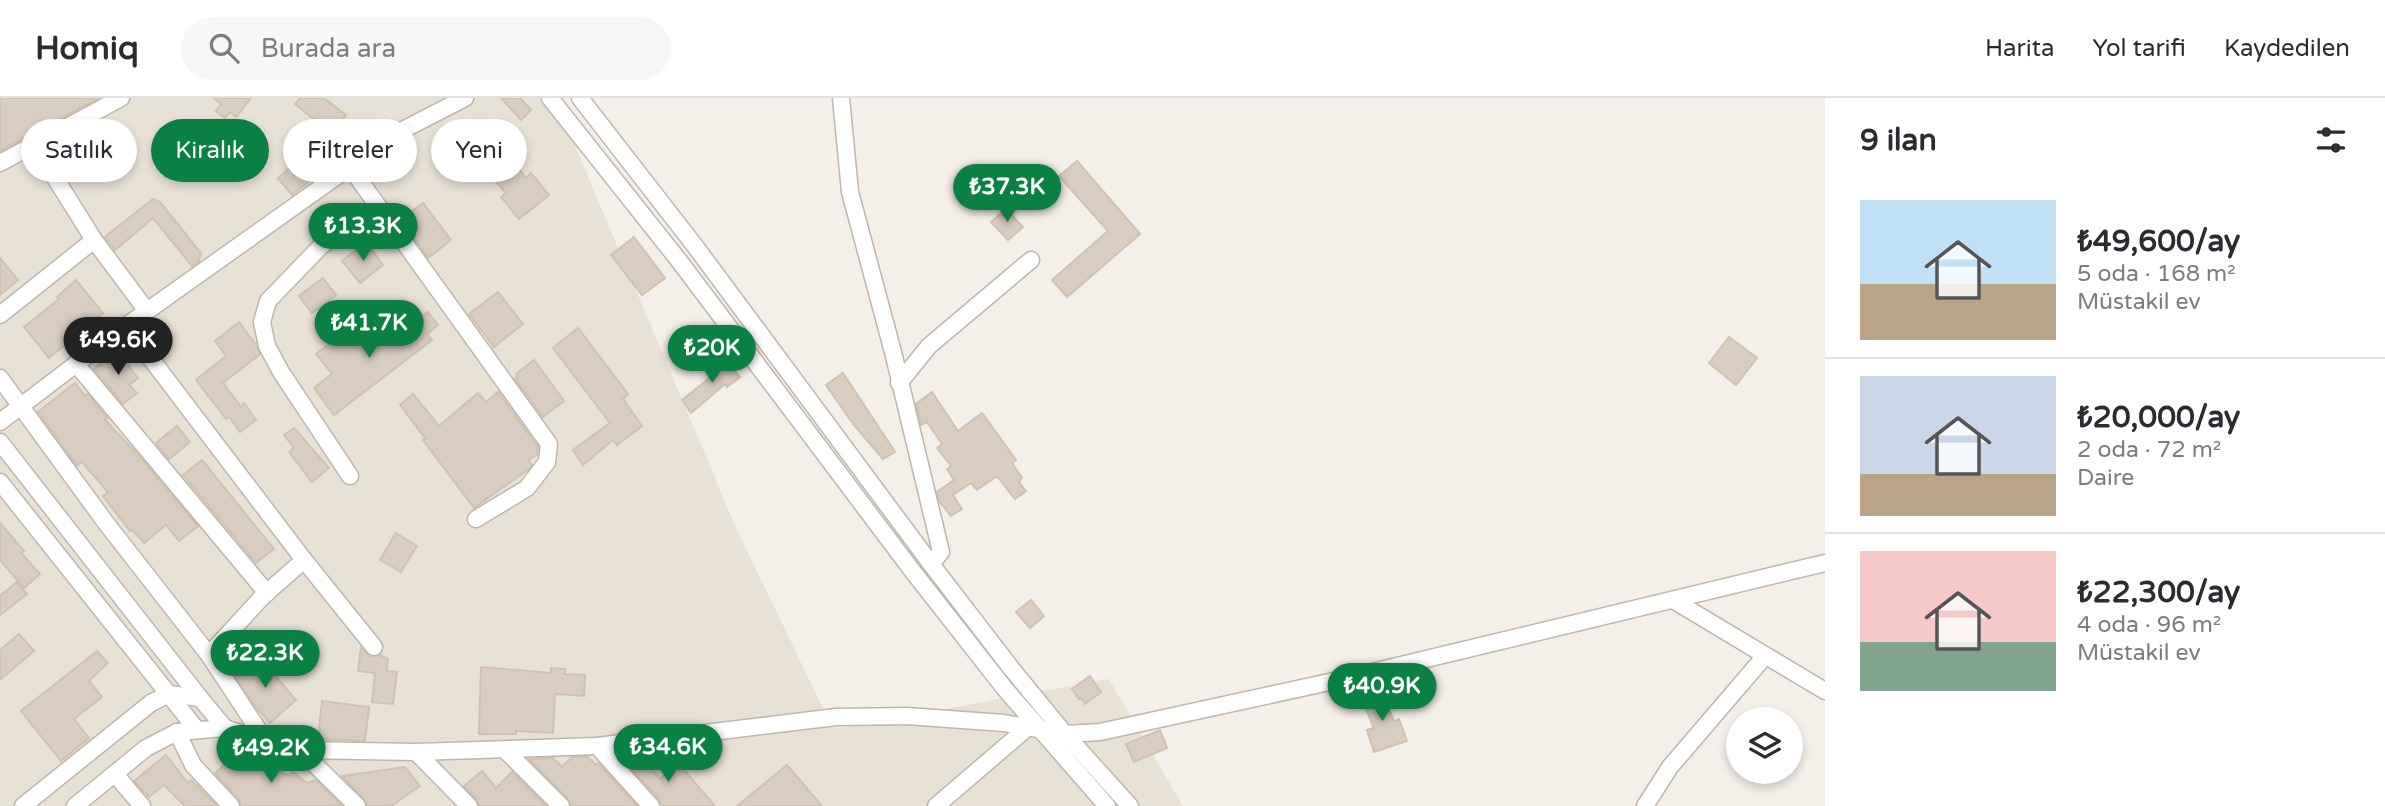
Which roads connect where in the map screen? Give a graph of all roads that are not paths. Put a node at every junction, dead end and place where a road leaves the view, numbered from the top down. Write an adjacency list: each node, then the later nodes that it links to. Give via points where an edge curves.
1 (121, 98): 6 (street)
2 (465, 98): 7 (street)
3 (550, 98): 40 (street, via 680,262)
4 (580, 98): 29 (street)
5 (841, 98): 21 (street, via 850,192)
6 (81, 119)
7 (417, 123)
8 (21, 151): 9 (street)
9 (0, 163)
10 (58, 182): 14 (street)
11 (329, 182): 16 (street)
12 (361, 182): 13 (street)
13 (377, 205): 25 (street, via 321,246 268,301 262,322 267,346 281,372); 27 (street, via 549,444 547,462 527,488)
14 (94, 240): 16 (street); 17 (street)
15 (1031, 260): 21 (street, via 929,346)
16 (147, 311): 18 (street)
17 (0, 316)
18 (126, 326): 19 (street); 28 (street)
19 (76, 364): 22 (street); 31 (street)
20 (0, 378): 22 (street)
21 (899, 383): 29 (street, via 941,552)
22 (20, 408): 23 (street); 34 (street)
23 (0, 422)
24 (0, 442): 38 (street)
25 (350, 476)
26 (0, 482): 37 (street)
27 (476, 519)
28 (304, 560): 31 (street); 33 (street)
29 (931, 564): 43 (street)
30 (1825, 564): 32 (street)
31 (267, 593): 34 (street)
32 (1672, 600): 35 (street); 43 (street, via 1128,727)
33 (374, 647)
34 (209, 655): 44 (street)
35 (1765, 656): 36 (street); 61 (street, via 1670,767)
36 (1825, 691)
37 (169, 694): 38 (street); 41 (street); 50 (street, via 151,703)
38 (200, 698): 39 (street)
39 (225, 728): 41 (street); 44 (street)
40 (1032, 728): 43 (street); 45 (street, via 907,716 835,718); 58 (street); 59 (street)
41 (197, 730): 42 (street)
42 (177, 733): 49 (street, via 146,748); 53 (street, via 193,765)
43 (1065, 734): 60 (street)
44 (265, 740): 46 (street)
45 (597, 746): 47 (street); 57 (street)
46 (300, 750): 48 (street); 54 (street)
47 (505, 750): 48 (street); 56 (street)
48 (416, 752): 55 (street)
49 (115, 774): 51 (street); 52 (street)
50 (23, 806)
51 (75, 806)
52 (142, 806)
53 (231, 806)
54 (356, 806)
55 (469, 806)
56 (561, 806)
57 (651, 806)
58 (936, 806)
59 (1107, 806)
60 (1130, 806)
61 (1645, 806)

